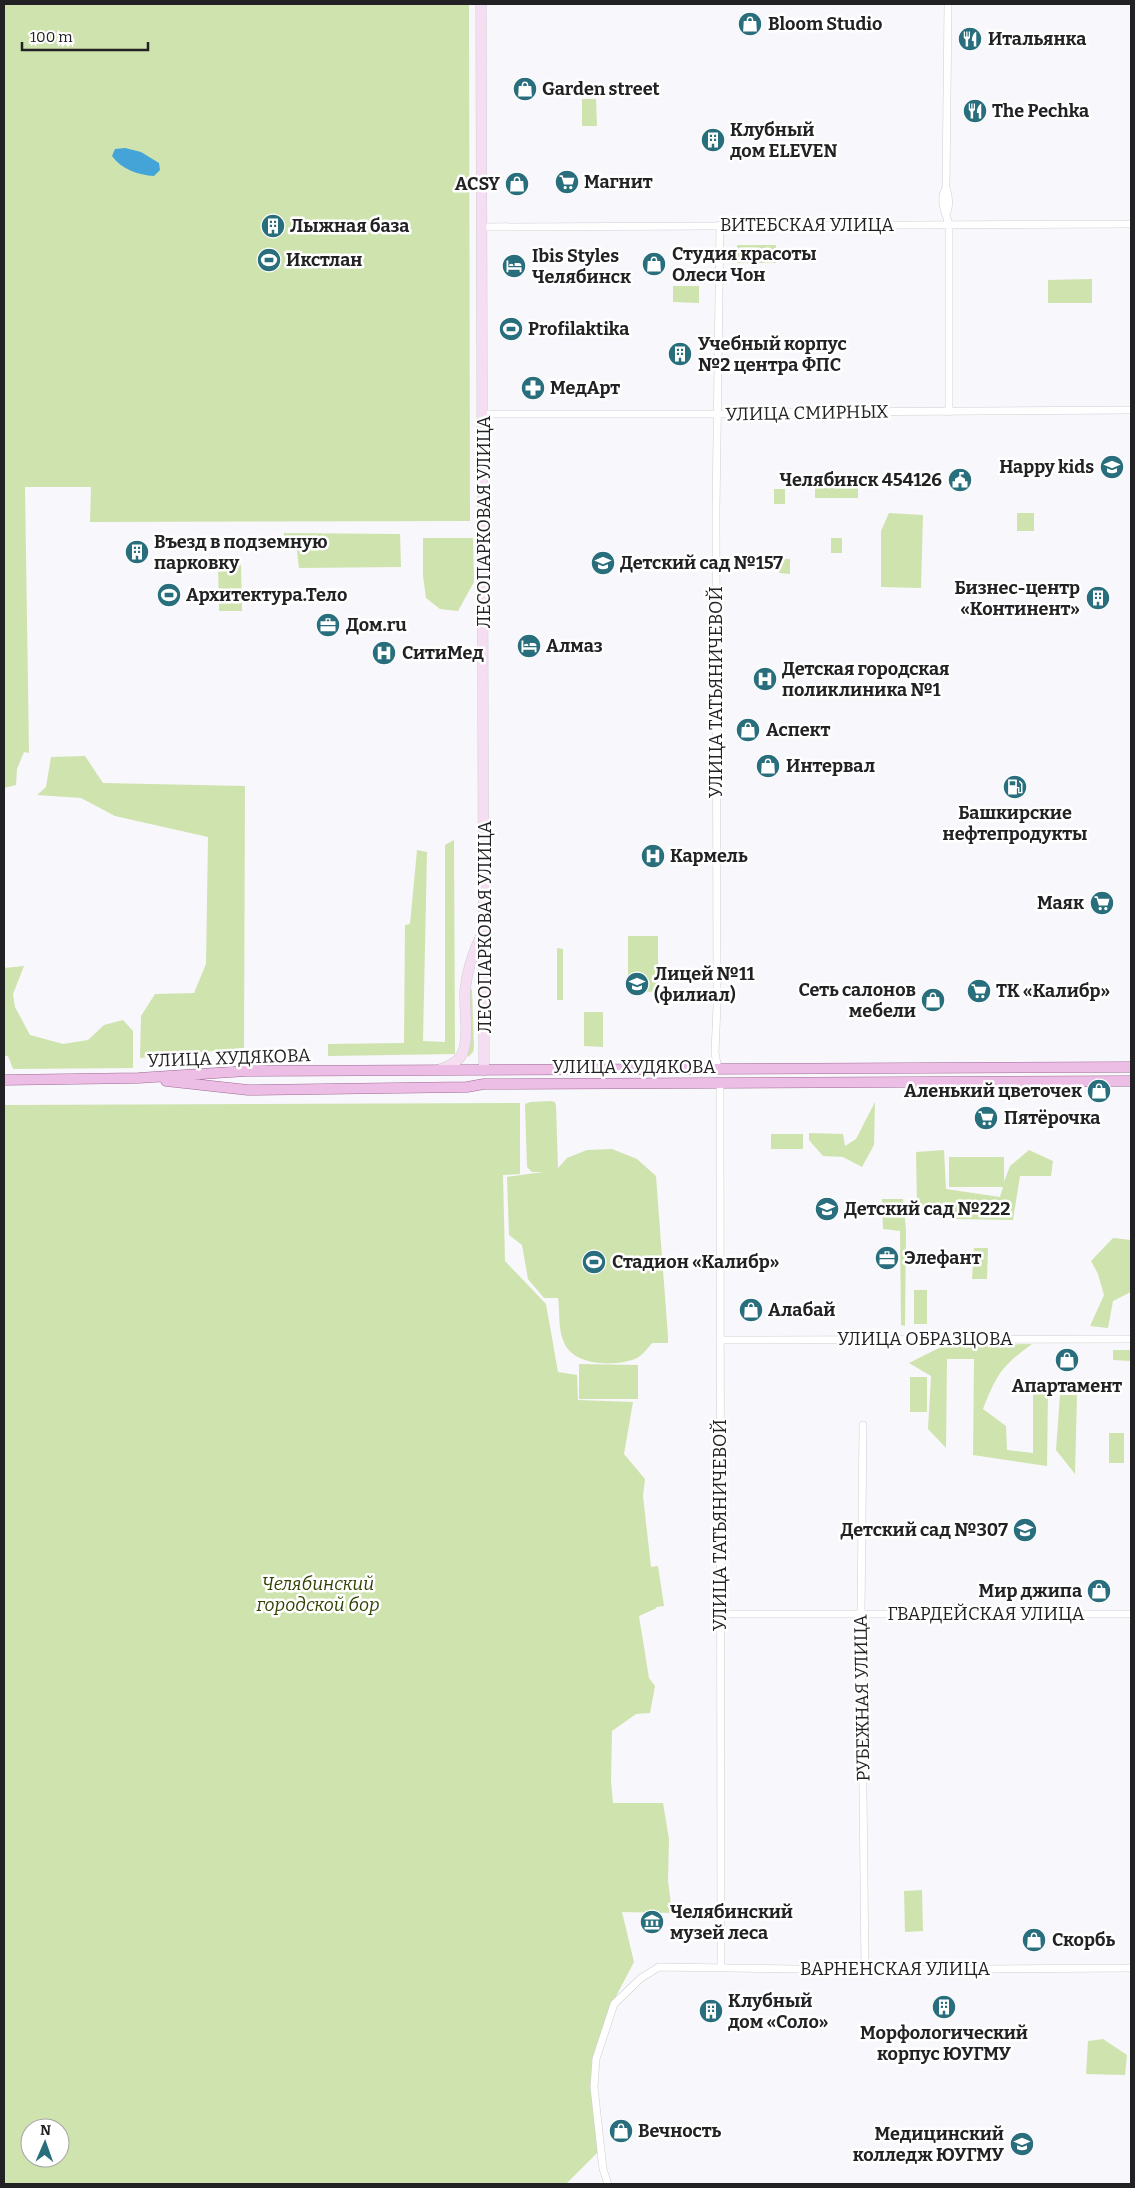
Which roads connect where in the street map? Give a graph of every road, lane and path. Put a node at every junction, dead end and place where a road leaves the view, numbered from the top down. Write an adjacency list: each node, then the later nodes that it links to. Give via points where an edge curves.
1 (481, 4): 6 (main road, ЛЕСОПАРКОВАЯ УЛИЦА)
2 (948, 4): 3 (street, via 946,188 943,193)
3 (948, 224): 4 (street, ВИТЕБСКАЯ УЛИЦА); 5 (street, ВИТЕБСКАЯ УЛИЦА); 8 (street)
4 (1131, 224)
5 (720, 225): 6 (street, ВИТЕБСКАЯ УЛИЦА); 10 (street, УЛИЦА ТАТЬЯНИЧЕВОЙ)
6 (483, 227): 9 (main road, ЛЕСОПАРКОВАЯ УЛИЦА)
7 (1131, 410): 8 (street, УЛИЦА СМИРНЫХ)
8 (949, 412): 10 (street, УЛИЦА СМИРНЫХ)
9 (484, 414): 10 (street, УЛИЦА СМИРНЫХ); 11 (main road, ЛЕСОПАРКОВАЯ УЛИЦА)
10 (717, 414): 13 (street, УЛИЦА ТАТЬЯНИЧЕВОЙ, via 715,1053)
11 (484, 929): 14 (main road, ЛЕСОПАРКОВАЯ УЛИЦА); 15 (main road, via 473,952 467,978 464,1048 454,1063)
12 (1131, 1067): 13 (main road, УЛИЦА ХУДЯКОВА)
13 (718, 1069): 14 (main road, УЛИЦА ХУДЯКОВА); 19 (main road)
14 (484, 1070): 15 (main road, УЛИЦА ХУДЯКОВА); 20 (main road)
15 (436, 1071): 16 (main road, УЛИЦА ХУДЯКОВА, via 247,1071)
16 (138, 1078): 17 (main road, УЛИЦА ХУДЯКОВА); 20 (main road, УЛИЦА ХУДЯКОВА, via 248,1090 468,1087)
17 (4, 1080)
18 (1131, 1081): 19 (main road, УЛИЦА ХУДЯКОВА)
19 (720, 1082): 20 (main road, УЛИЦА ХУДЯКОВА); 22 (street, УЛИЦА ТАТЬЯНИЧЕВОЙ)
20 (484, 1084)
21 (1131, 1339): 22 (street, УЛИЦА ОБРАЗЦОВА)
22 (720, 1340): 24 (street, УЛИЦА ТАТЬЯНИЧЕВОЙ)
23 (863, 1425): 25 (street, РУБЕЖНАЯ УЛИЦА)
24 (720, 1614): 25 (street, ГВАРДЕЙСКАЯ УЛИЦА); 27 (street, УЛИЦА ТАТЬЯНИЧЕВОЙ)
25 (861, 1614): 26 (street, ГВАРДЕЙСКАЯ УЛИЦА); 29 (street, РУБЕЖНАЯ УЛИЦА)
26 (1131, 1614)
27 (721, 1967): 29 (street, ВАРНЕНСКАЯ УЛИЦА); 30 (street, ВАРНЕНСКАЯ УЛИЦА, via 659,1967 640,1978 614,2004 596,2059 594,2088 603,2170)
28 (1131, 1968): 29 (street, ВАРНЕНСКАЯ УЛИЦА)
29 (865, 1970)
30 (608, 2184)

